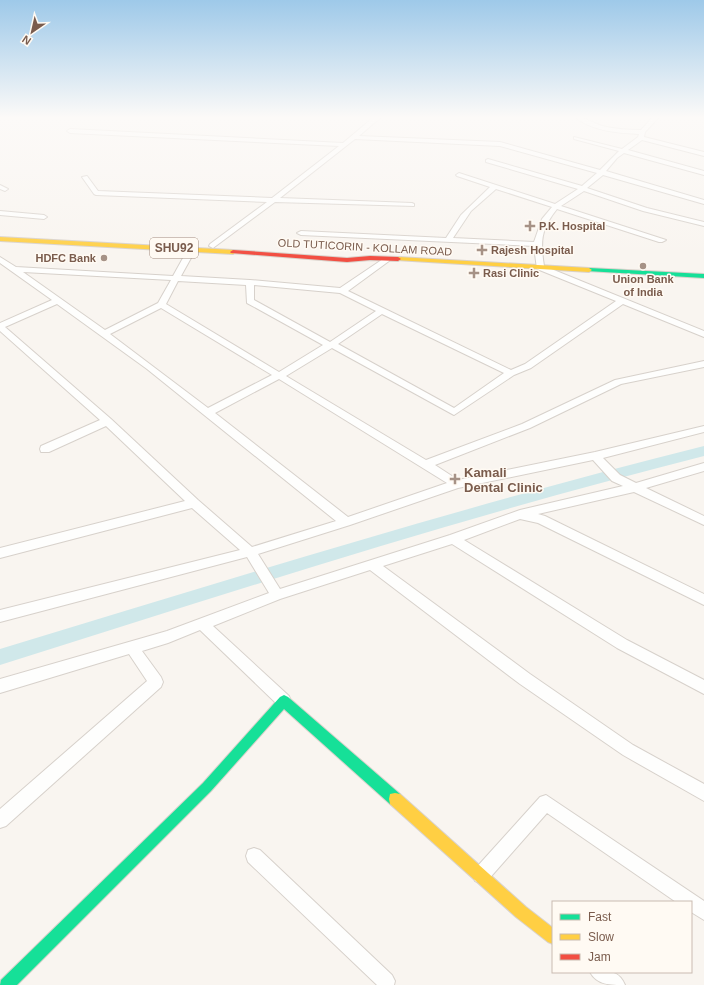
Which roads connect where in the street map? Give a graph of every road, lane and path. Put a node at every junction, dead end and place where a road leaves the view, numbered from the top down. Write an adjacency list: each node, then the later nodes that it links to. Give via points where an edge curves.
1 (321, 163): 12 (street)
2 (495, 163): 11 (street)
3 (568, 163): 6 (street)
4 (610, 163): 6 (street)
5 (669, 163): 7 (street)
6 (601, 173): 11 (street); 13 (street)
7 (704, 173)
8 (458, 175): 10 (street)
9 (85, 178): 12 (street, via 96,193)
10 (496, 186): 15 (street); 22 (street, via 470,207 457,223)
11 (583, 188): 15 (street); 18 (street, via 645,210)
12 (271, 201): 14 (street); 25 (street)
13 (704, 202)
14 (412, 204)
15 (556, 206): 23 (street); 24 (street, via 545,219)
16 (0, 213): 17 (street)
17 (44, 217)
18 (704, 224)
19 (0, 233): 25 (main road)
20 (301, 233): 22 (street)
21 (0, 239): 26 (main road, OLD TUTICORIN - KOLLAM ROAD / SHU92)
22 (449, 239): 24 (street)
23 (662, 240)
24 (537, 244): 30 (street)
25 (213, 246): 27 (main road, via 349,253)
26 (192, 249): 27 (main road, OLD TUTICORIN - KOLLAM ROAD / SHU92, via 347,260); 33 (street)
27 (370, 258): 29 (main road, OLD TUTICORIN - KOLLAM ROAD / SHU92)
28 (0, 259): 31 (street)
29 (386, 259): 30 (main road, OLD TUTICORIN - KOLLAM ROAD / SHU92); 35 (street)
30 (540, 267): 32 (main road, OLD TUTICORIN - KOLLAM ROAD / SHU92); 37 (street)
31 (15, 269): 33 (street); 36 (street)
32 (704, 276)
33 (177, 278): 34 (street); 38 (street)
34 (250, 282): 35 (street); 43 (street, via 250,301)
35 (342, 291): 39 (street)
36 (58, 300): 40 (street); 41 (street)
37 (622, 301): 42 (street); 45 (street, via 528,366)
38 (161, 305): 41 (street); 46 (street)
39 (381, 311): 43 (street); 45 (street)
40 (0, 326): 48 (street)
41 (104, 334): 47 (street)
42 (704, 334)
43 (330, 344): 45 (street, via 454,412); 46 (street)
44 (704, 364): 52 (street, via 618,382 526,426)
45 (511, 373)
46 (280, 375): 47 (street); 52 (street)
47 (208, 412): 59 (street)
48 (107, 421): 50 (street); 56 (street)
49 (704, 429): 51 (street)
50 (45, 449)
51 (595, 456): 54 (street); 55 (street, via 616,478)
52 (425, 465): 54 (street)
53 (704, 467): 55 (street)
54 (457, 484): 59 (street)
55 (633, 488): 57 (street); 58 (street)
56 (194, 503): 61 (street); 62 (street)
57 (520, 514): 60 (street); 65 (street, via 541,519)
58 (704, 521)
59 (346, 522): 61 (street)
60 (453, 539): 63 (street); 70 (street, via 622,644)
61 (250, 552): 64 (street); 66 (street)
62 (0, 553)
63 (371, 564): 64 (street); 72 (street, via 525,679 615,741)
64 (277, 595): 67 (street)
65 (704, 600)
66 (0, 616)
67 (202, 624): 68 (street, via 168,638); 71 (street)
68 (132, 647): 69 (street); 73 (street, via 156,682)
69 (0, 686)
70 (704, 687)
71 (284, 701): 75 (main road); 82 (main road, via 207,787)
72 (704, 793)
73 (0, 820)
74 (254, 856): 81 (street)
75 (481, 875): 76 (street, via 546,803); 79 (main road)
76 (690, 901)
77 (692, 903): 78 (street)
78 (704, 911)
79 (552, 936)
80 (600, 973): 83 (street)
81 (387, 984)
82 (6, 985)
83 (616, 985)

